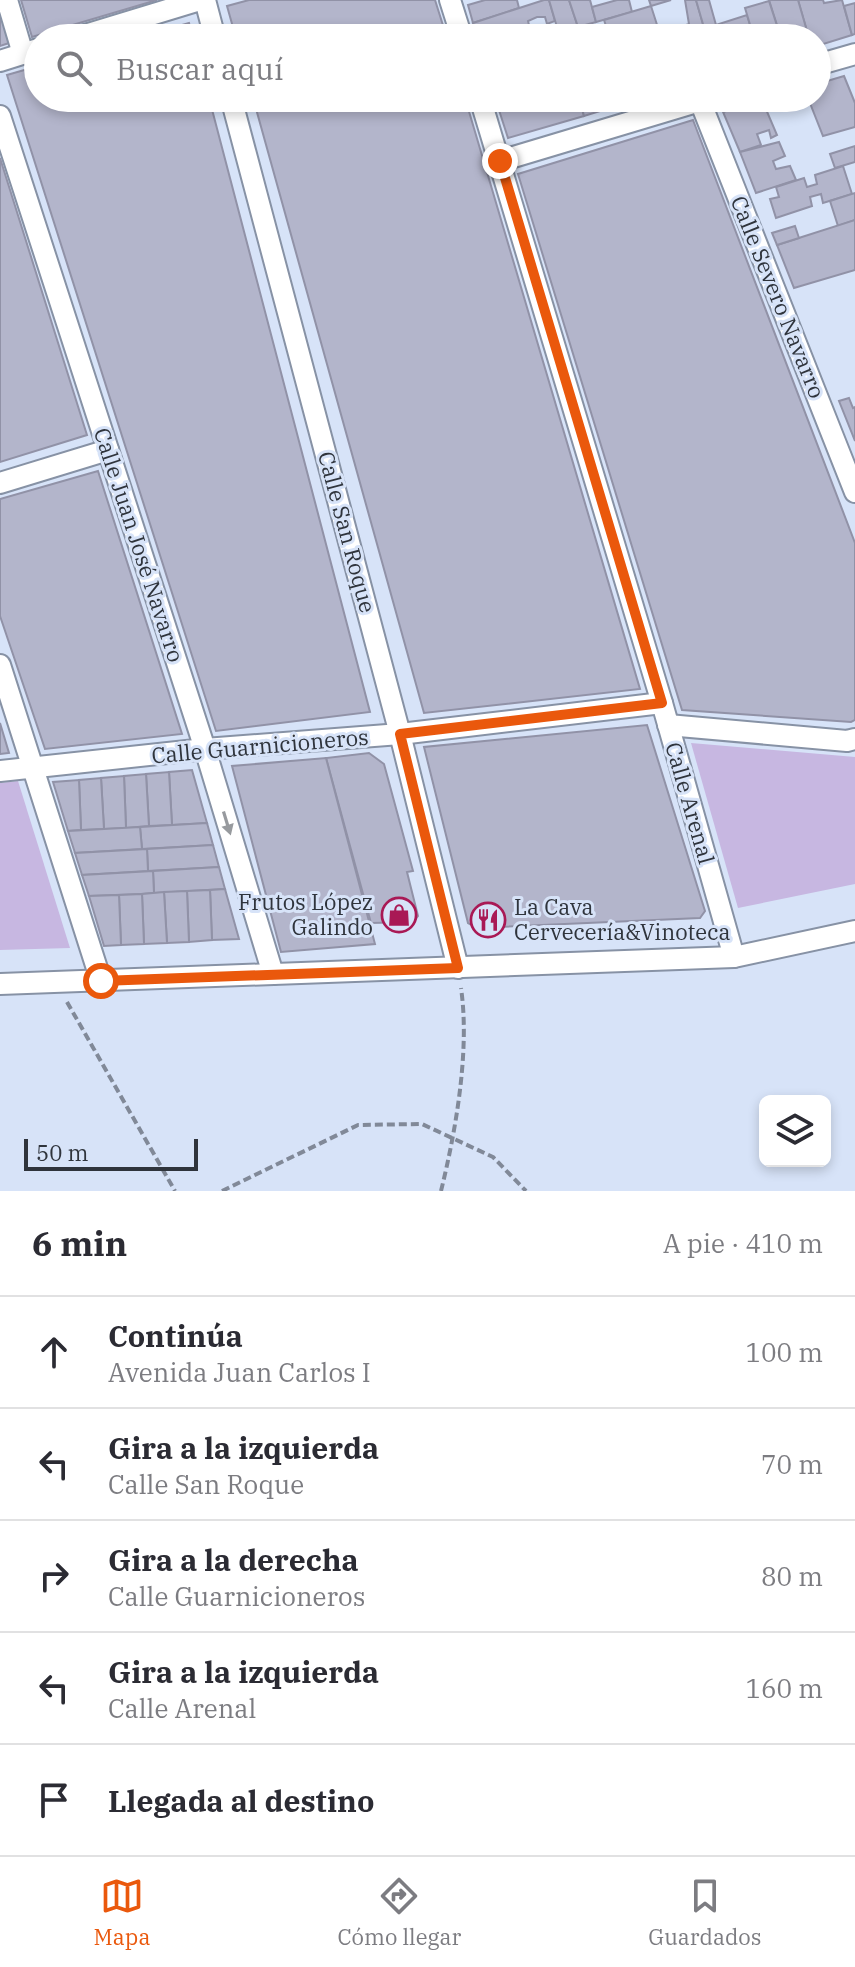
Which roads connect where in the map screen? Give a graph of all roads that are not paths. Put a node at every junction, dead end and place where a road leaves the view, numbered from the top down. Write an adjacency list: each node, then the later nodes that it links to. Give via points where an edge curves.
1 (7, 0): 7 (street)
2 (202, 0): 4 (street); 5 (street)
3 (450, 0): 6 (street)
4 (122, 24)
5 (210, 24)
6 (458, 24)
7 (24, 37)
8 (24, 54): 10 (street)
9 (855, 54): 11 (street)
10 (0, 61)
11 (831, 61)
12 (235, 112): 24 (street, Calle San Roque)
13 (484, 112): 17 (street, Calle Arenal)
14 (662, 112): 17 (street)
15 (710, 112): 20 (street, Calle Severo Navarro)
16 (0, 116): 18 (street, Calle Juan José Navarro)
17 (500, 161): 22 (street, Calle Arenal)
18 (108, 450): 19 (street); 26 (street, Calle Juan José Navarro)
19 (0, 483)
20 (855, 492)
21 (0, 665): 27 (street)
22 (662, 703): 23 (street, Calle Arenal); 24 (street, Calle Guarnicioneros)
23 (668, 725): 25 (street); 30 (street, Calle Arenal)
24 (400, 734): 26 (street, Calle Guarnicioneros); 31 (street, Calle San Roque)
25 (855, 739)
26 (205, 749): 27 (street, Calle Guarnicioneros); 32 (street, Calle Juan José Navarro, one-way to 32)
27 (32, 767): 28 (street, Calle Guarnicioneros); 33 (street)
28 (0, 771)
29 (855, 931): 30 (street)
30 (734, 957): 31 (street)
31 (458, 968): 32 (street)
32 (273, 974): 33 (street)
33 (101, 981): 34 (street)
34 (0, 984)

